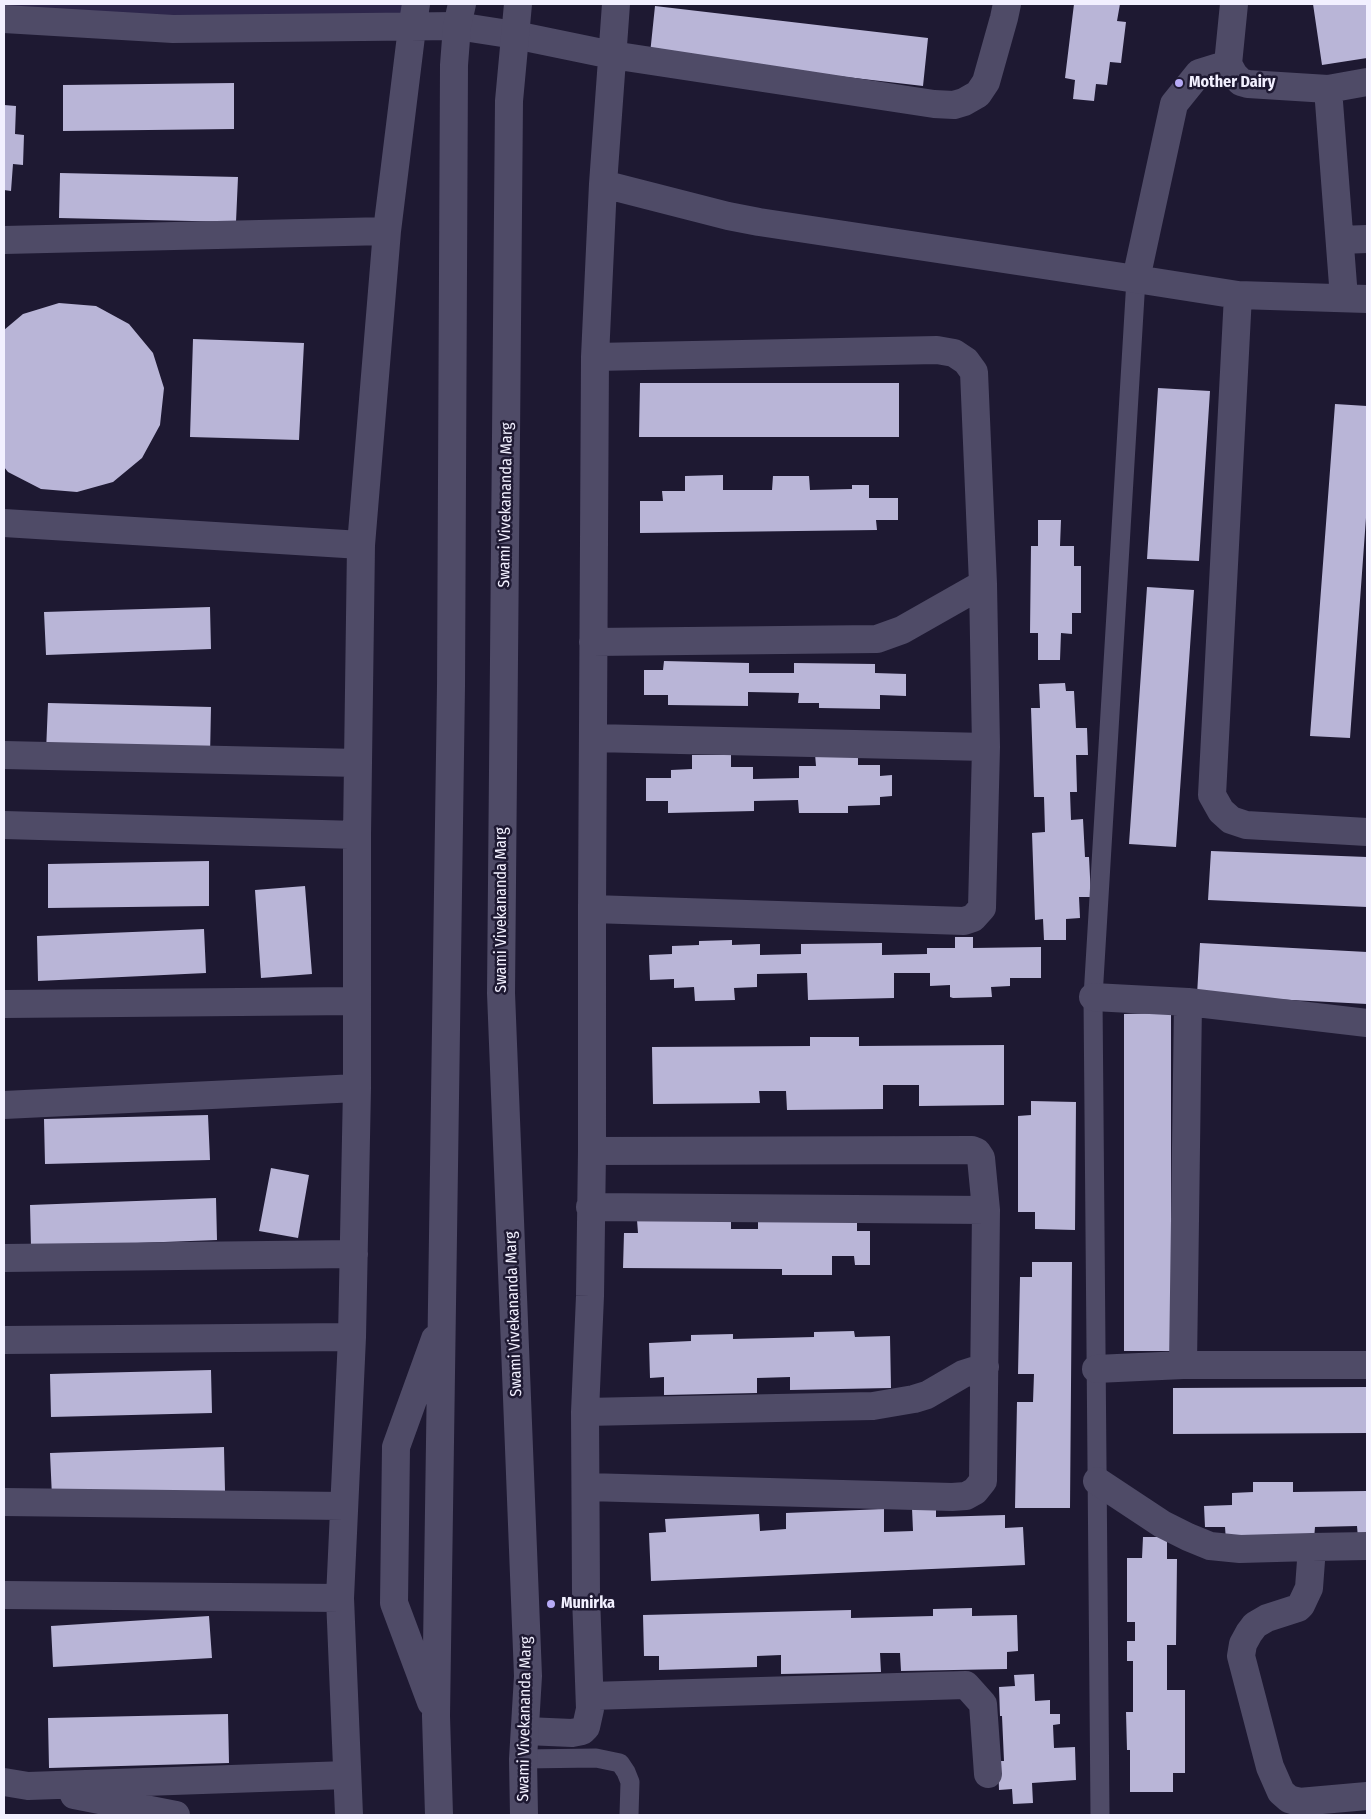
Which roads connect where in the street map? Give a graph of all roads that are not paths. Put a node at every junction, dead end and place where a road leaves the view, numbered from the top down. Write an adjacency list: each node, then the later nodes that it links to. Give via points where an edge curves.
1 (518, 4): 8 (street, Swami Vivekananda Marg)
2 (616, 4): 9 (street)
3 (1006, 4): 9 (street, via 986,82 978,94 954,105)
4 (1234, 4): 10 (street)
5 (460, 15): 6 (street); 8 (street); 46 (street, via 454,75 451,676)
6 (414, 16): 7 (street, via 173,29); 14 (street)
7 (4, 19)
8 (515, 35): 9 (street); 64 (street, Swami Vivekananda Marg, via 509,101 501,993 528,1676)
9 (612, 55): 13 (street)
10 (1228, 64): 12 (street, via 1241,82 1248,84); 18 (street, via 1199,73 1174,104)
11 (1367, 82): 12 (street)
12 (1328, 89): 17 (street)
13 (603, 184): 18 (street, via 759,222); 21 (street)
14 (387, 231): 16 (street); 23 (street)
15 (1367, 239): 17 (street)
16 (4, 240)
17 (1340, 240): 20 (street)
18 (1136, 279): 19 (street); 34 (lane)
19 (1238, 294): 20 (street); 31 (street, via 1212,796 1221,812 1246,825)
20 (1356, 298)
21 (595, 357): 24 (street, via 937,350 954,353 974,372); 25 (street)
22 (4, 523): 23 (street)
23 (361, 545): 29 (street)
24 (983, 584): 25 (street, via 902,630 877,639); 27 (street)
25 (593, 642): 26 (street)
26 (593, 738): 27 (street); 33 (street)
27 (986, 747): 33 (street, via 982,908 973,918 964,921)
28 (4, 755): 29 (street)
29 (358, 763): 32 (street)
30 (4, 825): 32 (street)
31 (1367, 832)
32 (357, 834): 35 (street)
33 (592, 909): 41 (street)
34 (1093, 997): 36 (street); 52 (lane)
35 (357, 1001): 37 (street); 39 (street)
36 (1188, 1002): 38 (street); 49 (street)
37 (4, 1004)
38 (1367, 1023)
39 (357, 1088): 40 (street); 44 (street)
40 (4, 1105)
41 (592, 1151): 42 (street); 43 (street, via 972,1150 981,1158)
42 (590, 1207): 43 (street); 53 (street)
43 (986, 1210): 51 (street)
44 (354, 1254): 45 (street); 47 (street)
45 (4, 1258)
46 (442, 1318): 63 (street); 63 (street, via 396,1447 394,1602)
47 (352, 1337): 48 (street); 57 (street)
48 (4, 1340)
49 (1183, 1365): 50 (street); 52 (street)
50 (1367, 1365)
51 (985, 1367): 53 (street, via 963,1374 914,1399 873,1406); 55 (street, via 983,1481 976,1492 966,1496)
52 (1096, 1369): 54 (lane)
53 (585, 1412): 55 (street)
54 (1097, 1481): 59 (street, via 1162,1524 1210,1546 1240,1549); 75 (lane)
55 (586, 1487): 62 (street)
56 (4, 1502): 57 (street)
57 (344, 1506): 61 (street)
58 (1367, 1546): 59 (street)
59 (1312, 1547): 69 (street, via 1309,1588 1301,1605 1255,1625 1246,1638 1241,1656 1270,1767 1281,1792 1300,1802)
60 (4, 1596): 61 (street)
61 (340, 1598): 67 (street)
62 (590, 1696): 64 (street, via 588,1719 582,1731); 66 (street, via 966,1685 983,1704)
63 (436, 1716): 72 (street)
64 (526, 1730): 65 (street, Swami Vivekananda Marg)
65 (523, 1759): 73 (street, Swami Vivekananda Marg); 74 (lane, via 596,1758 620,1763 630,1782)
66 (988, 1774)
67 (347, 1775): 68 (street); 71 (street)
68 (16, 1784): 70 (street)
69 (1367, 1796)
70 (176, 1815)
71 (349, 1815)
72 (438, 1815)
73 (524, 1815)
74 (629, 1815)
75 (1100, 1815)

